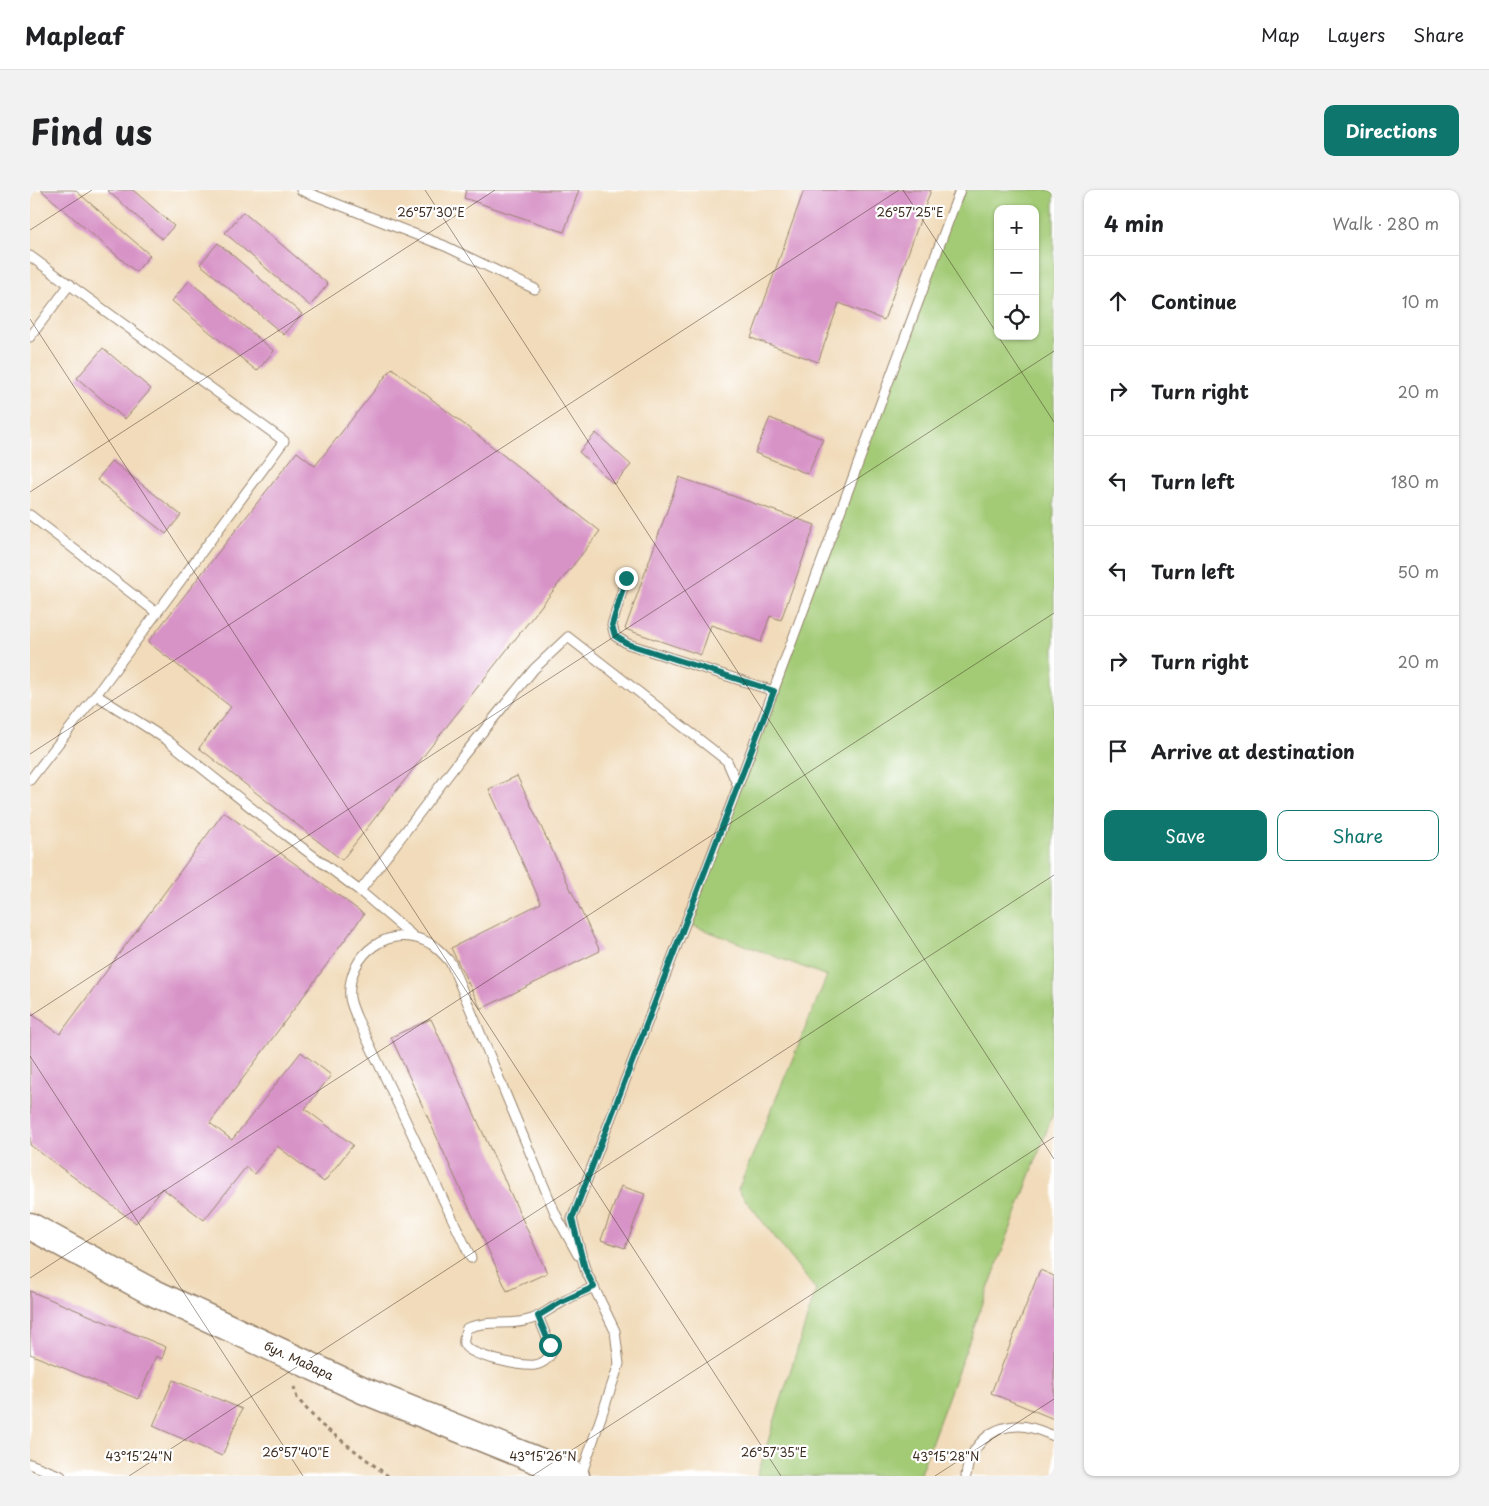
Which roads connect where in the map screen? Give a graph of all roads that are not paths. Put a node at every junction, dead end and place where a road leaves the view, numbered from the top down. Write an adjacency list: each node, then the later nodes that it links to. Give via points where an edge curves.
1 (301, 190): 5 (lane, via 445,246)
2 (960, 190): 10 (lane)
3 (30, 256): 4 (lane)
4 (70, 284): 6 (lane); 9 (lane, via 284,441)
5 (535, 289)
6 (30, 337)
7 (30, 515): 9 (lane)
8 (626, 578): 10 (lane, via 612,625 615,636 628,644)
9 (157, 613): 11 (lane)
10 (774, 691): 13 (lane)
11 (96, 695): 12 (lane); 14 (lane, via 167,740)
12 (30, 780)
13 (738, 786): 14 (lane, via 727,761 568,637 534,669); 18 (lane, via 572,1219)
14 (360, 891): 15 (lane)
15 (414, 938): 17 (lane, via 396,937 375,944 366,952 353,971 350,1000); 18 (lane, via 431,944 450,963 556,1215)
16 (30, 1226): 24 (main road, бул. Мадара, via 150,1291 286,1355 365,1391)
17 (471, 1258)
18 (585, 1269): 19 (lane)
19 (594, 1287): 20 (lane); 25 (lane, via 615,1331 619,1364)
20 (538, 1316): 20 (lane, via 512,1323 493,1322 467,1328 464,1345 496,1360 535,1365 547,1360 551,1354)
21 (1054, 1436): 26 (lane, via 1021,1426 1003,1428 974,1448)
22 (30, 1464): 23 (lane)
23 (61, 1476)
24 (576, 1476)
25 (581, 1476)
26 (966, 1476)

